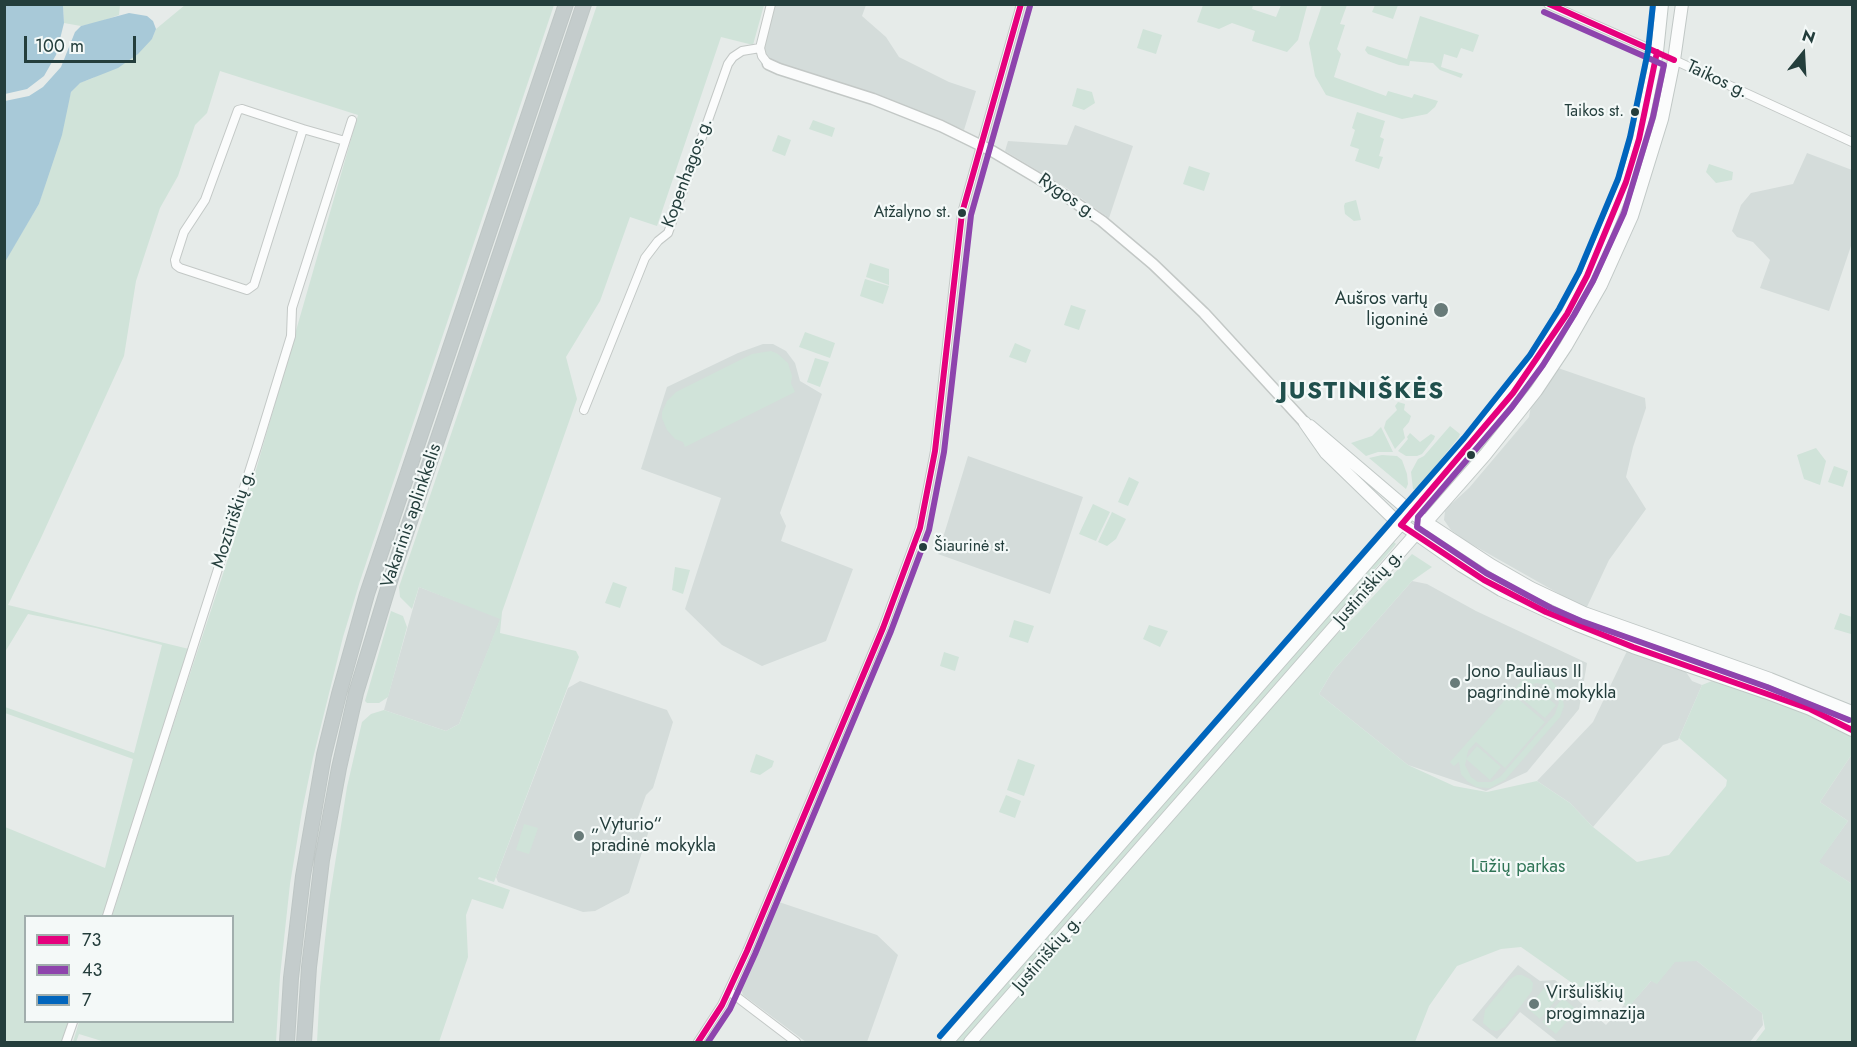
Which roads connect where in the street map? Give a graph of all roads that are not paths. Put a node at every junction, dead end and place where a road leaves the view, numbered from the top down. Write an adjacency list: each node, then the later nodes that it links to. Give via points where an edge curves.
1 (566, 4): 29 (highway, Vakarinis aplinkkelis, via 367,594 339,694 303,876)
2 (584, 4): 30 (highway, Vakarinis aplinkkelis, via 388,585 356,693 321,870)
3 (771, 4): 8 (street)
4 (1021, 4): 16 (street)
5 (1548, 4): 9 (street, Taikos g.)
6 (1662, 4): 9 (main road, Justiniškių g.)
7 (1682, 4): 10 (main road, Justiniškių g.)
8 (760, 48): 11 (street); 17 (street, Kopenhagos g., via 742,51 728,64 668,233 645,258)
9 (1657, 52): 10 (street, Taikos g.); 19 (main road, Justiniškių g., via 1626,182 1567,314 1517,387)
10 (1674, 60): 15 (street, Taikos g.); 20 (main road, Justiniškių g., via 1662,119 1642,185 1601,285 1536,391)
11 (768, 64): 16 (street, Rygos g., via 873,99)
12 (352, 120): 14 (street, Mozūriškių g.)
13 (303, 129): 13 (street, via 238,110 205,200 184,232 176,265 247,290 251,288); 14 (street)
14 (345, 141): 25 (street, Mozūriškių g., via 292,308 291,336 257,447)
15 (1852, 142)
16 (981, 145): 18 (street, Rygos g., via 1076,202 1147,258 1204,313); 26 (street, via 962,213 935,452 921,528 883,628)
17 (584, 410)
18 (1305, 423): 19 (main road, Rygos g.); 21 (main road, Rygos g., via 1326,453)
19 (1412, 513): 20 (main road, Rygos g.); 21 (main road, Justiniškių g.)
20 (1425, 523): 22 (main road, Justiniškių g.); 23 (main road, Rygos g., via 1491,565 1584,614)
21 (1401, 525): 22 (main road, Rygos g.); 33 (main road, Justiniškių g.)
22 (1415, 535): 24 (main road, Rygos g., via 1484,580 1546,612 1633,647 1774,695); 34 (main road, Justiniškių g.)
23 (1852, 712)
24 (1852, 730)
25 (107, 915)
26 (729, 991): 31 (street); 32 (street)
27 (73, 1023): 28 (street)
28 (66, 1042)
29 (287, 1042)
30 (304, 1042)
31 (698, 1042)
32 (796, 1042)
33 (947, 1042)
34 (970, 1042)

